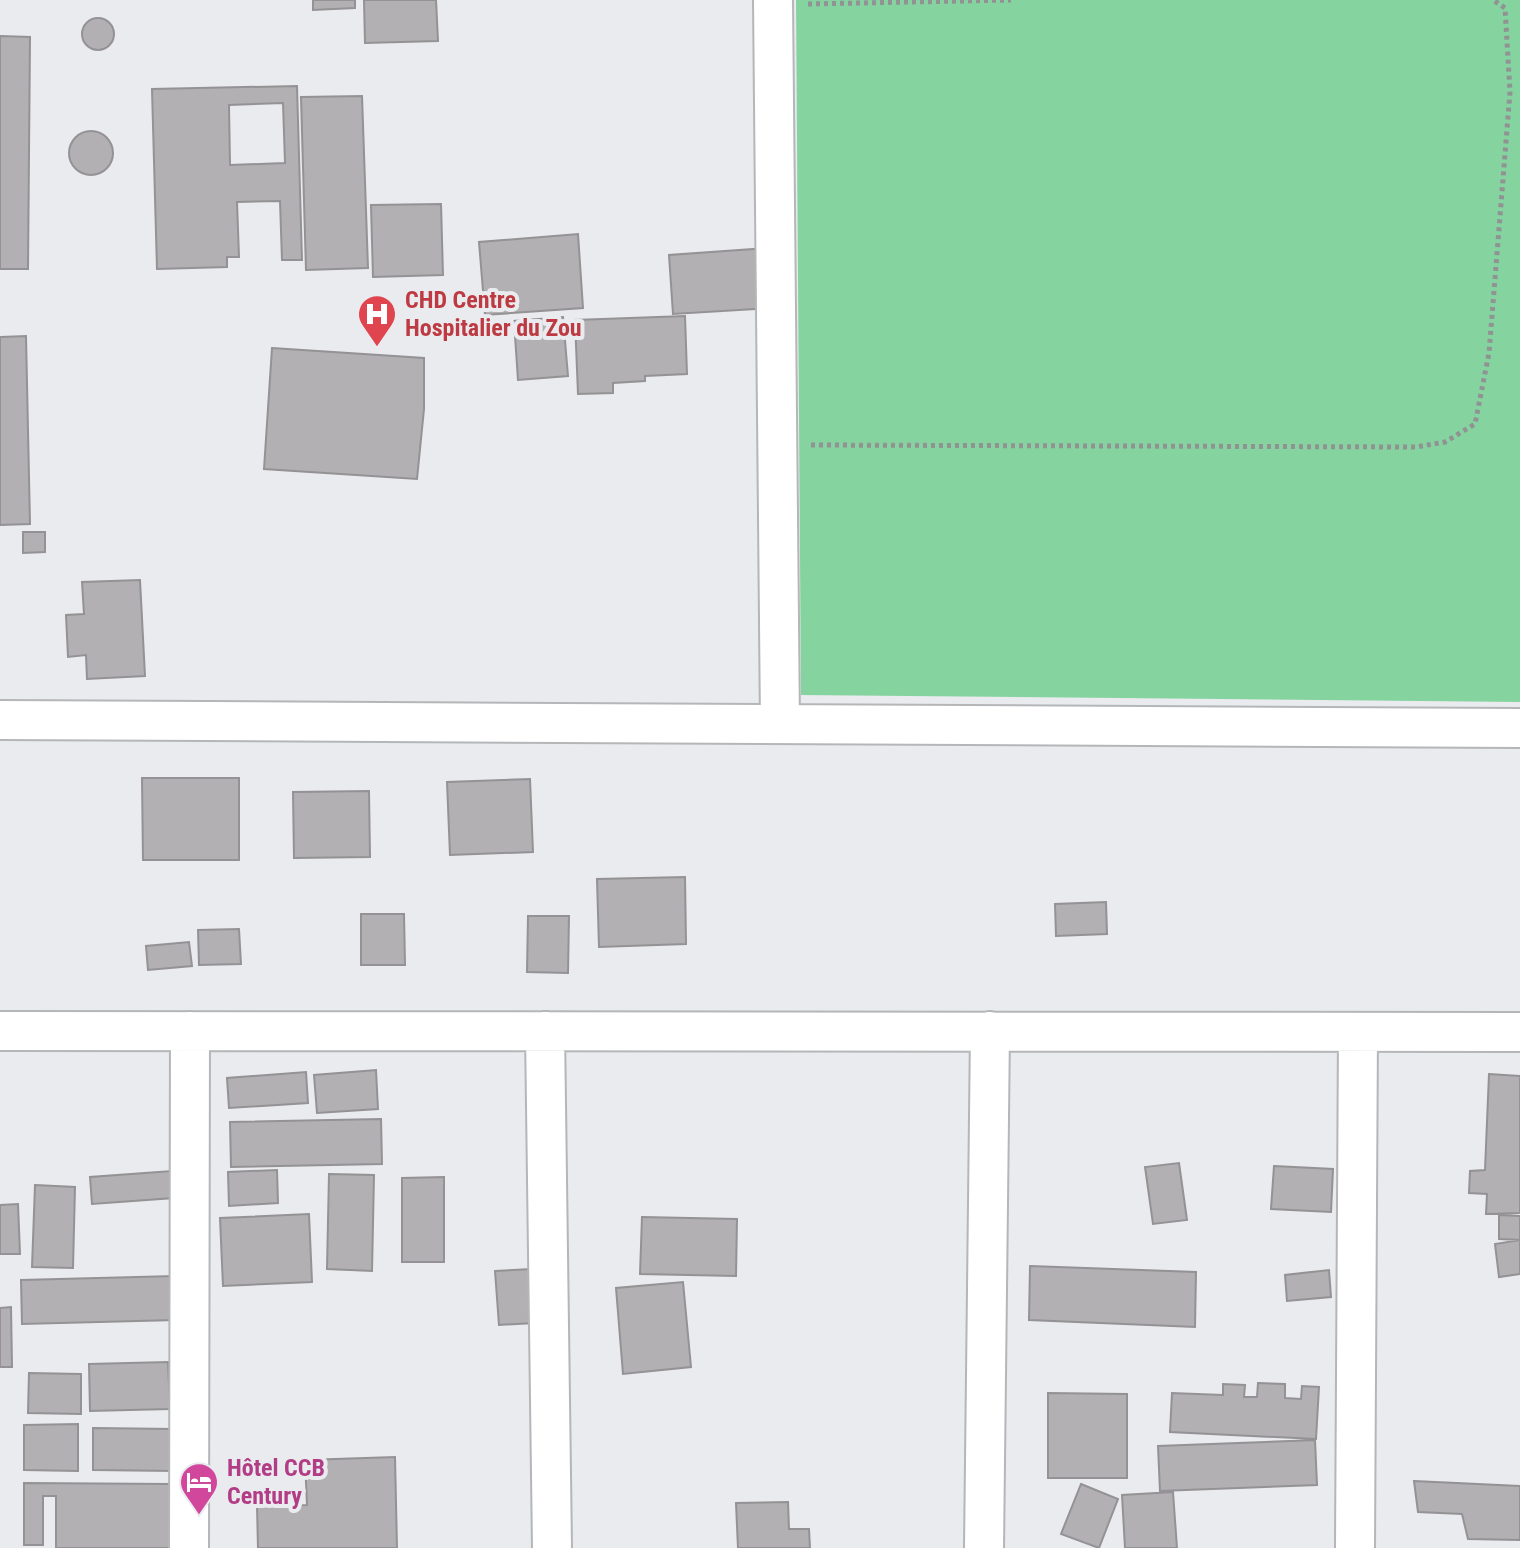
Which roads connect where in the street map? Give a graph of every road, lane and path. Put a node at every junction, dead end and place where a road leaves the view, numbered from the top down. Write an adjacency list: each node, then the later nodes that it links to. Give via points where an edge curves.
1 (1011, 0): 3 (path)
2 (1493, 0): 4 (path, via 1505,8 1510,92 1489,353 1475,424 1445,442 1416,447)
3 (773, 2): 4 (street)
4 (778, 445): 6 (street)
5 (0, 720): 6 (street)
6 (780, 724): 7 (street)
7 (1520, 728)
8 (0, 1031): 9 (street)
9 (190, 1031): 10 (street); 14 (street)
10 (545, 1031): 11 (street); 15 (street)
11 (990, 1031): 12 (street); 16 (street)
12 (1358, 1032): 13 (street); 17 (street)
13 (1520, 1032)
14 (189, 1548)
15 (552, 1548)
16 (984, 1548)
17 (1355, 1548)

